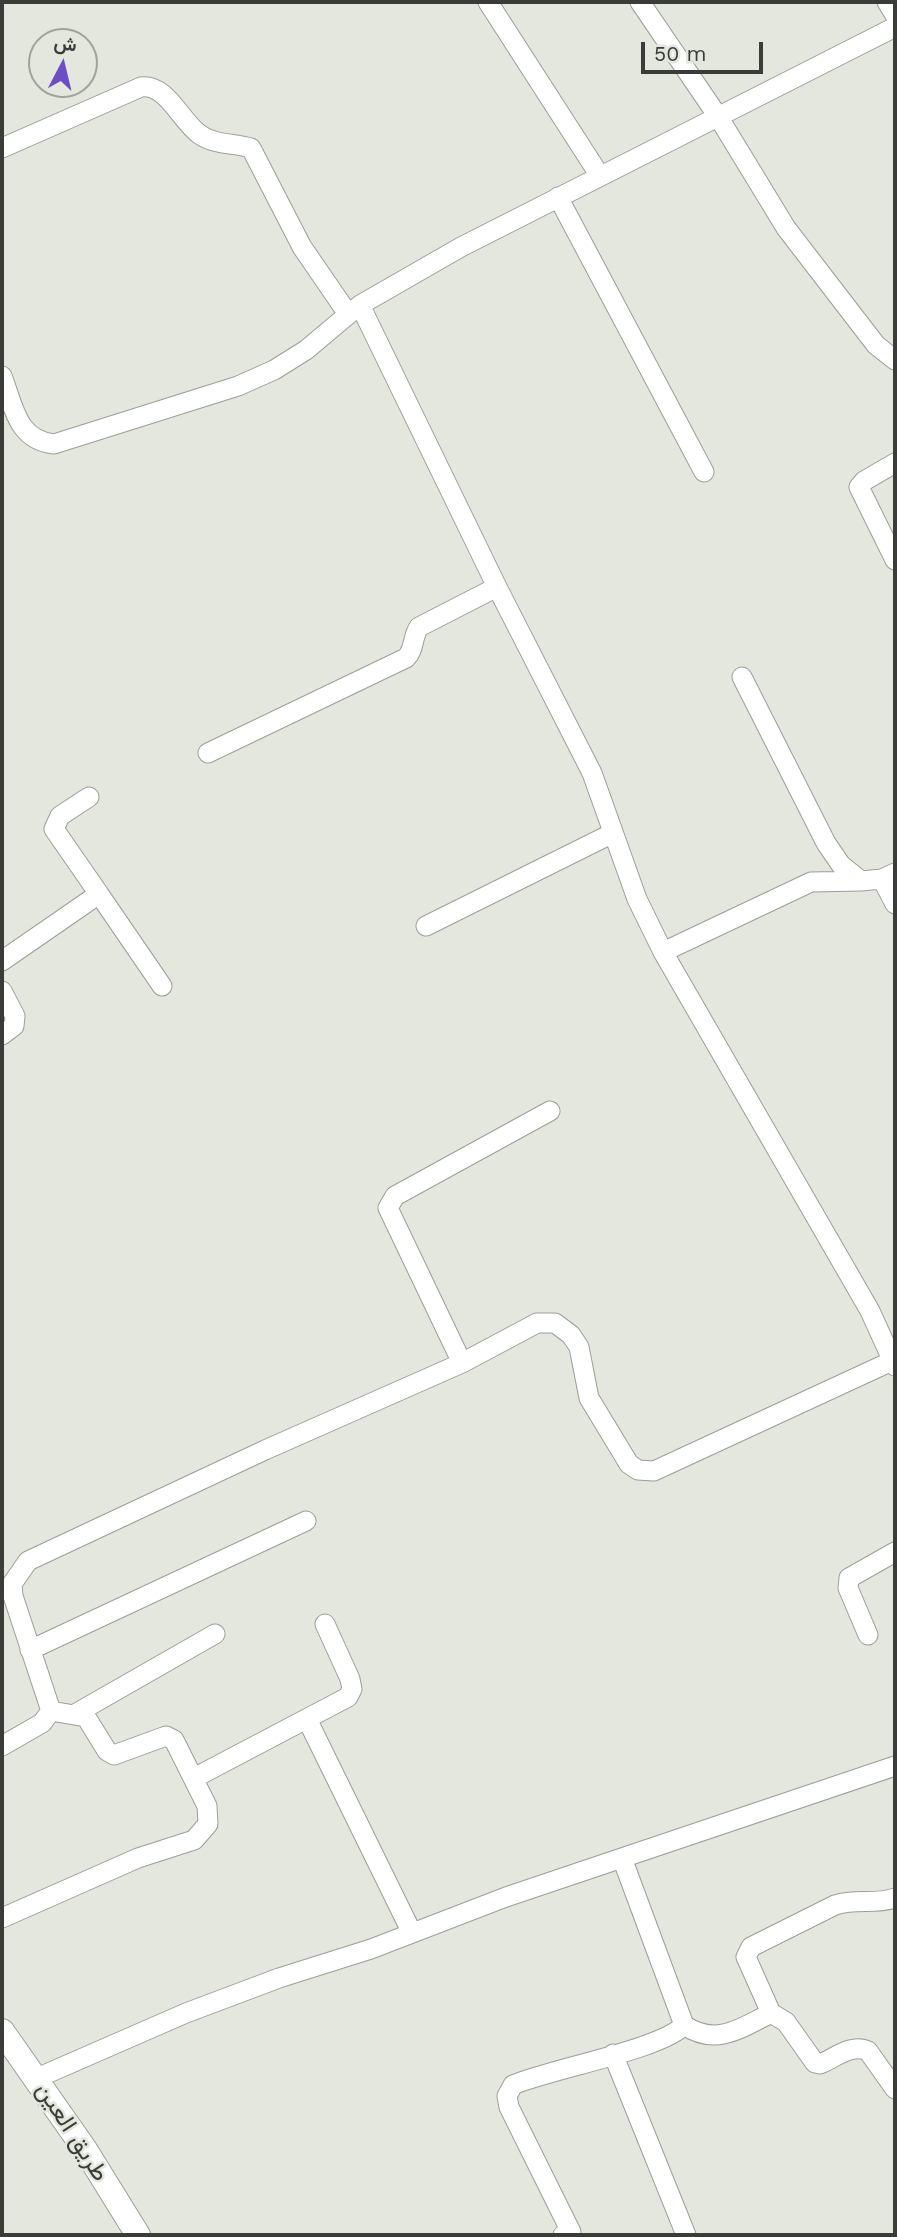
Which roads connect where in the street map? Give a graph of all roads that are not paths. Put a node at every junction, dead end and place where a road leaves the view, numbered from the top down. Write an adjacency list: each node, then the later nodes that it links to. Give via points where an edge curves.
1 (488, 2): 8 (street)
2 (640, 2): 6 (street)
3 (887, 2): 4 (street)
4 (895, 15)
5 (895, 27): 6 (street)
6 (719, 118): 8 (street); 11 (street, via 786,229 876,345)
7 (2, 148): 10 (street, via 141,87 159,91 198,134 251,149 302,247)
8 (600, 176): 9 (street)
9 (558, 197): 10 (street); 14 (street)
10 (354, 309): 12 (street, via 274,370 218,393 54,444 27,435); 16 (street)
11 (895, 360)
12 (2, 376)
13 (895, 463): 15 (street, via 859,487)
14 (704, 472)
15 (895, 560)
16 (497, 587): 18 (street, via 419,627 406,659); 20 (street, via 592,773)
17 (742, 677): 22 (street, via 826,843 841,865)
18 (208, 753)
19 (89, 797): 23 (street, via 60,816 54,829)
20 (613, 832): 25 (street); 26 (street, via 637,899)
21 (889, 876): 22 (street); 24 (street)
22 (861, 881): 26 (street, via 811,882)
23 (99, 894): 27 (street); 28 (street)
24 (895, 904)
25 (426, 926)
26 (663, 952): 33 (street, via 870,1311)
27 (2, 961)
28 (162, 986)
29 (2, 991): 30 (street, via 15,1016 14,1026)
30 (2, 1035)
31 (550, 1111): 32 (street, via 395,1196 388,1208)
32 (462, 1363): 33 (street, via 537,1323 565,1327 579,1347 589,1398 629,1464 654,1471); 39 (street, via 28,1561 12,1584 12,1596)
33 (894, 1364)
34 (306, 1521): 39 (street)
35 (895, 1552): 38 (street, via 849,1578 848,1588)
36 (324, 1624): 42 (street, via 352,1689 348,1697)
37 (215, 1634): 41 (street)
38 (868, 1635)
39 (30, 1650): 40 (street)
40 (51, 1710): 41 (street); 43 (street, via 42,1723)
41 (75, 1714): 45 (street, via 89,1719 114,1755 166,1736 174,1740)
42 (307, 1719): 45 (street); 49 (street)
43 (2, 1745)
44 (895, 1766): 46 (street)
45 (194, 1778): 48 (street, via 208,1824 194,1840 138,1858)
46 (622, 1858): 49 (street); 51 (street)
47 (895, 1898): 50 (street, via 848,1901 751,1947 748,1964)
48 (2, 1918)
49 (412, 1933): 54 (street, via 186,2013)
50 (771, 2012): 51 (street, via 741,2029 712,2037 698,2035); 55 (street, via 786,2022 815,2063 862,2048)
51 (684, 2025): 53 (street, via 669,2037)
52 (2, 2031): 54 (main road, طريق العين)
53 (613, 2054): 56 (street, via 527,2079 513,2085 507,2096); 58 (street)
54 (37, 2078): 57 (main road, طريق العين)
55 (895, 2089)
56 (569, 2234)
57 (138, 2235)
58 (686, 2235)

